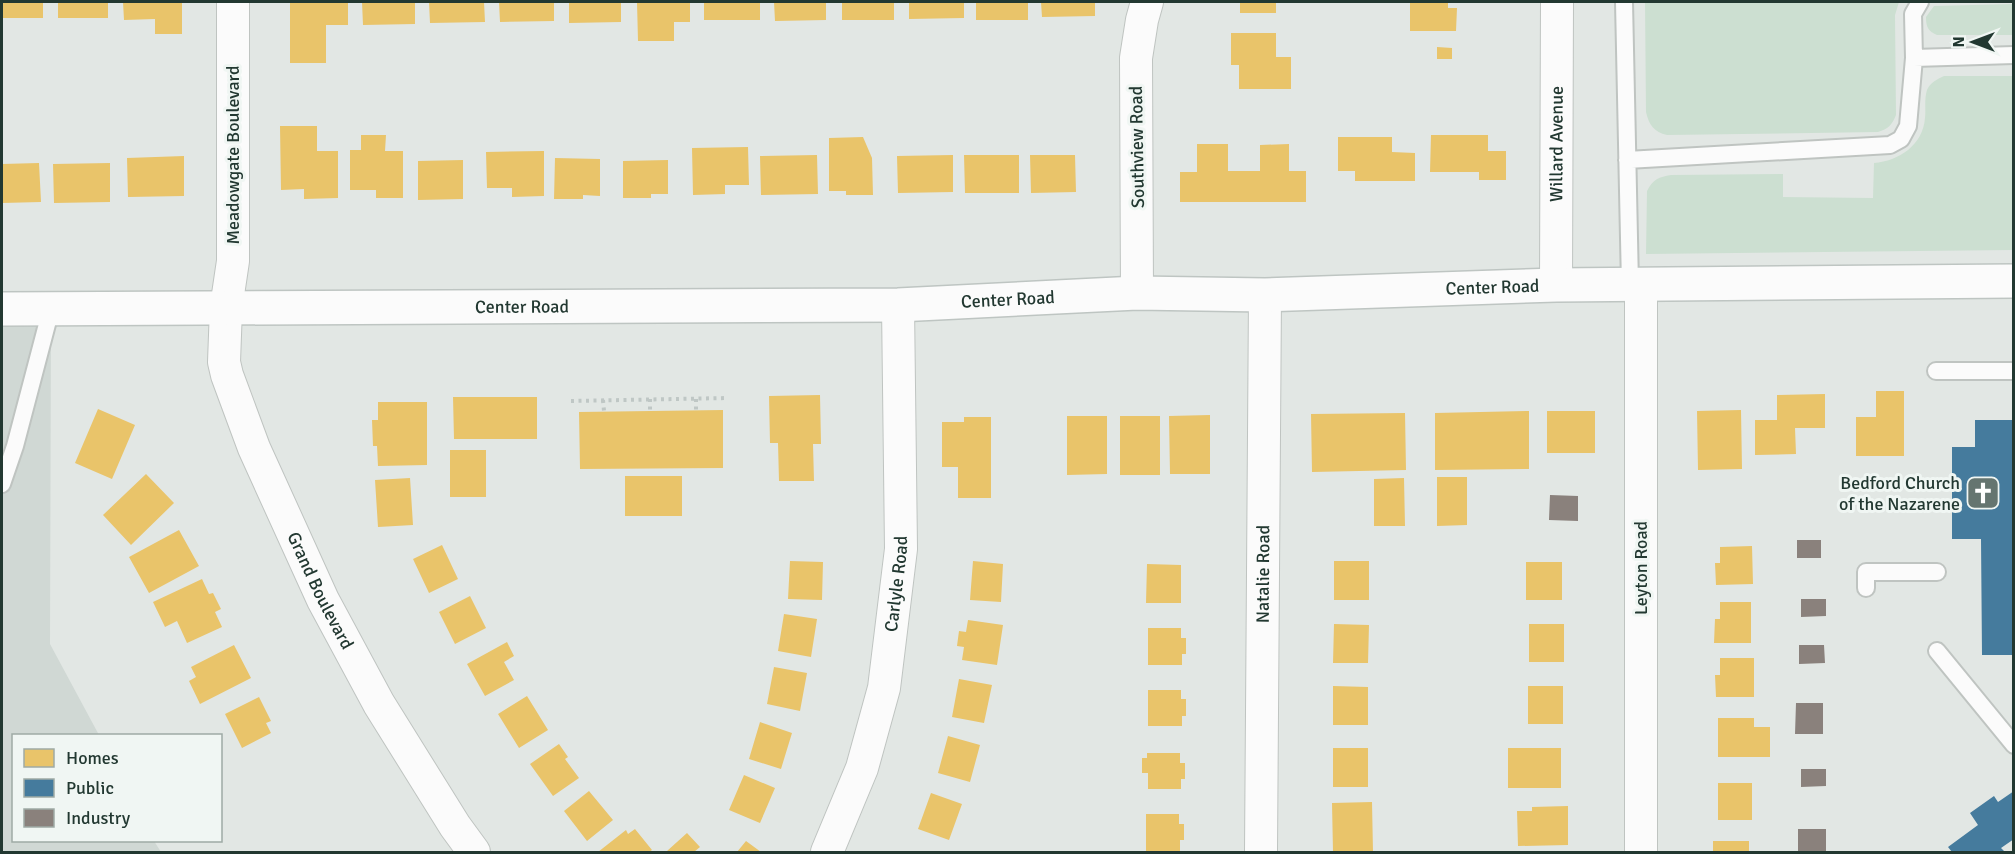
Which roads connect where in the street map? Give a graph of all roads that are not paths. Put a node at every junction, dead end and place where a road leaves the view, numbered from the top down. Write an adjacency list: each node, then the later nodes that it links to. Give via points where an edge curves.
1 (233, 2): 15 (street, Meadowgate Boulevard, via 233,261)
2 (1147, 2): 12 (street, Southview Road, via 1136,58)
3 (1557, 2): 11 (street, Willard Avenue)
4 (1624, 2): 8 (lane)
5 (1920, 2): 7 (lane, via 1913,14)
6 (2013, 55): 7 (lane)
7 (1914, 58): 8 (lane, via 1908,126 1901,139 1890,145)
8 (1627, 160): 10 (lane)
9 (2013, 281): 10 (main road, Center Road)
10 (1635, 284): 11 (main road, Center Road); 28 (street, Leyton Road)
11 (1556, 285): 13 (main road, Center Road)
12 (1137, 293): 13 (main road, Center Road); 14 (main road, Center Road)
13 (1265, 295): 27 (street, Natalie Road)
14 (898, 305): 15 (main road, Center Road); 26 (street, Carlyle Road, via 901,549 884,688 862,768)
15 (226, 308): 17 (main road, Center Road); 25 (street, Grand Boulevard, via 224,362 254,448 324,600 379,704)
16 (2, 309): 17 (main road, Center Road)
17 (51, 309): 20 (lane)
18 (2013, 371): 19 (lane)
19 (1936, 372)
20 (2, 484)
21 (1937, 572): 22 (lane, via 1866,572)
22 (1866, 588)
23 (1937, 651): 24 (lane)
24 (2013, 745)
25 (474, 852)
26 (827, 852)
27 (1261, 852)
28 (1641, 852)

